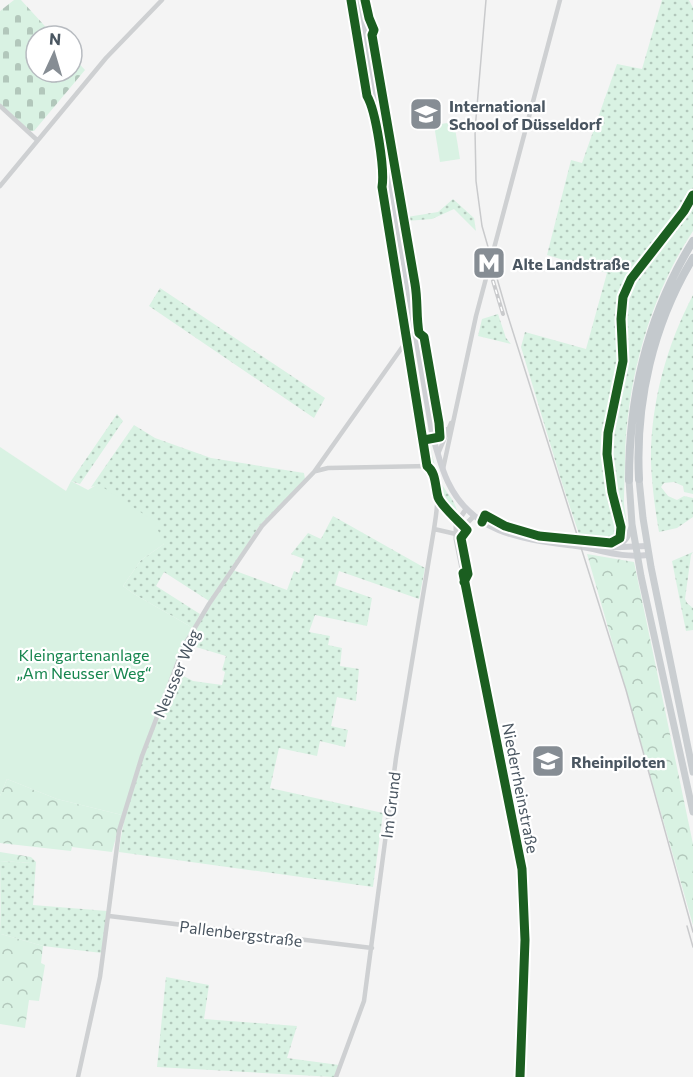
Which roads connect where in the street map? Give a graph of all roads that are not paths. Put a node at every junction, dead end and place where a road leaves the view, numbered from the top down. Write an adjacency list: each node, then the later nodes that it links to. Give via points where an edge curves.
1 (162, 0): 5 (street, via 105,58)
2 (360, 0): 9 (main road)
3 (560, 0): 10 (street, via 476,316)
4 (0, 106): 5 (street)
5 (37, 140): 6 (street)
6 (0, 186)
7 (693, 241): 17 (highway, via 649,334 632,418)
8 (693, 258): 16 (highway, via 671,302 647,375 640,419)
9 (415, 333): 11 (main road); 15 (street, Neusser Weg)
10 (453, 421): 12 (street); 14 (street)
11 (431, 429): 12 (street); 13 (main road)
12 (448, 429): 13 (street)
13 (438, 454): 14 (main road)
14 (443, 469): 18 (main road)
15 (314, 472): 21 (street, via 327,468 430,467 438,499); 31 (street, Neusser Weg, via 262,526 184,646 142,756 119,831)
16 (639, 479): 23 (main road)
17 (629, 480): 20 (main road)
18 (466, 509): 19 (main road); 22 (street, via 456,524)
19 (474, 516): 22 (street); 24 (main road, via 502,532)
20 (632, 524): 25 (main road, via 628,536); 26 (main road)
21 (434, 529): 22 (street); 32 (street, Im Grund, via 396,758)
22 (456, 534): 35 (street, Niederrheinstraße, via 522,869 525,940)
23 (647, 546): 26 (main road); 27 (main road)
24 (588, 548): 25 (main road); 28 (main road)
25 (612, 548): 26 (main road)
26 (636, 548): 28 (main road)
27 (648, 555): 28 (main road); 29 (main road)
28 (637, 556): 30 (main road)
29 (693, 772)
30 (693, 812)
31 (109, 916): 32 (street, Pallenbergstraße); 33 (street, Neusser Weg)
32 (372, 948): 34 (street, Im Grund, via 364,1001)
33 (78, 1077)
34 (336, 1077)
35 (520, 1077)

